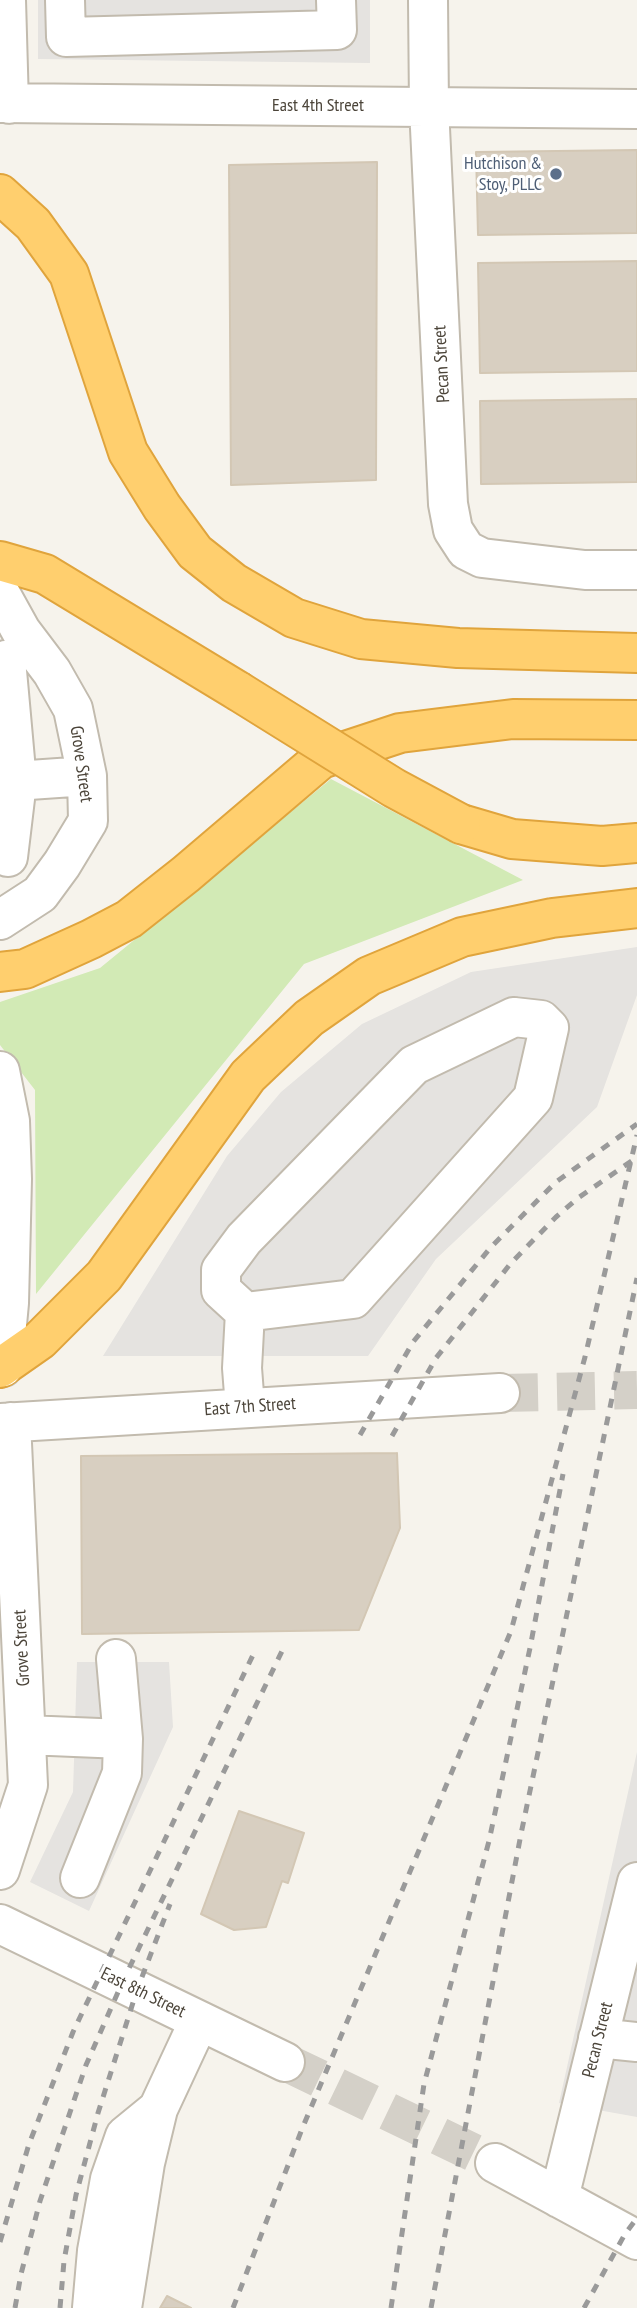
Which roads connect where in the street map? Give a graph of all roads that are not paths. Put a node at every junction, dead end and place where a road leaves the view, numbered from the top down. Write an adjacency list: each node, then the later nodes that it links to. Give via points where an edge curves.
1 (6, 0): 5 (street)
2 (65, 0): 3 (street, via 66,37 337,30)
3 (336, 0)
4 (428, 0): 6 (street, Pecan Street)
5 (5, 104): 6 (street, East 4th Street)
6 (429, 107): 7 (street, East 4th Street); 10 (street, Pecan Street, via 448,504 453,530 466,550 482,558 585,570)
7 (637, 109)
8 (0, 194): 12 (highway, via 33,224 69,274 128,452 195,552 234,583 295,618 361,639 458,648)
9 (0, 561): 17 (highway, bridge, via 45,574 394,788 461,824 512,839 602,846)
10 (637, 570)
11 (0, 593): 15 (street, Grove Street, via 73,709)
12 (637, 653)
13 (6, 660): 16 (street)
14 (637, 720): 21 (highway, via 513,719 400,733 321,759 129,919 25,969)
15 (87, 776): 16 (street); 20 (street, Grove Street, via 89,821 40,894)
16 (9, 782): 18 (street)
17 (637, 843)
18 (8, 857)
19 (637, 908): 24 (highway, via 552,918 462,937 369,976 310,1018 248,1076 104,1276 40,1340)
20 (0, 920)
21 (0, 972)
22 (0, 1071): 24 (street, via 10,1121 12,1179 9,1303)
23 (245, 1312): 23 (street, via 352,1300 533,1098 548,1028 541,1020 514,1017 414,1065 244,1239 221,1270 222,1290); 26 (street)
24 (1, 1367)
25 (500, 1393): 26 (street, East 7th Street)
26 (245, 1407): 27 (street, East 7th Street)
27 (6, 1422): 29 (street, Grove Street)
28 (116, 1659): 30 (street)
29 (26, 1735): 30 (street); 31 (street, Grove Street, via 28,1784)
30 (123, 1740): 32 (street, via 122,1773)
31 (0, 1870)
32 (80, 1878)
33 (637, 1882): 36 (street, Pecan Street)
34 (0, 1924): 35 (street, East 8th Street)
35 (199, 2021): 38 (street, East 8th Street); 39 (street)
36 (598, 2038): 37 (street); 41 (street, Pecan Street)
37 (637, 2042)
38 (285, 2062)
39 (158, 2109): 43 (street, via 125,2136 110,2179); 44 (street)
40 (495, 2163): 41 (street)
41 (559, 2198): 42 (street)
42 (631, 2237)
43 (92, 2308)
44 (122, 2308)

